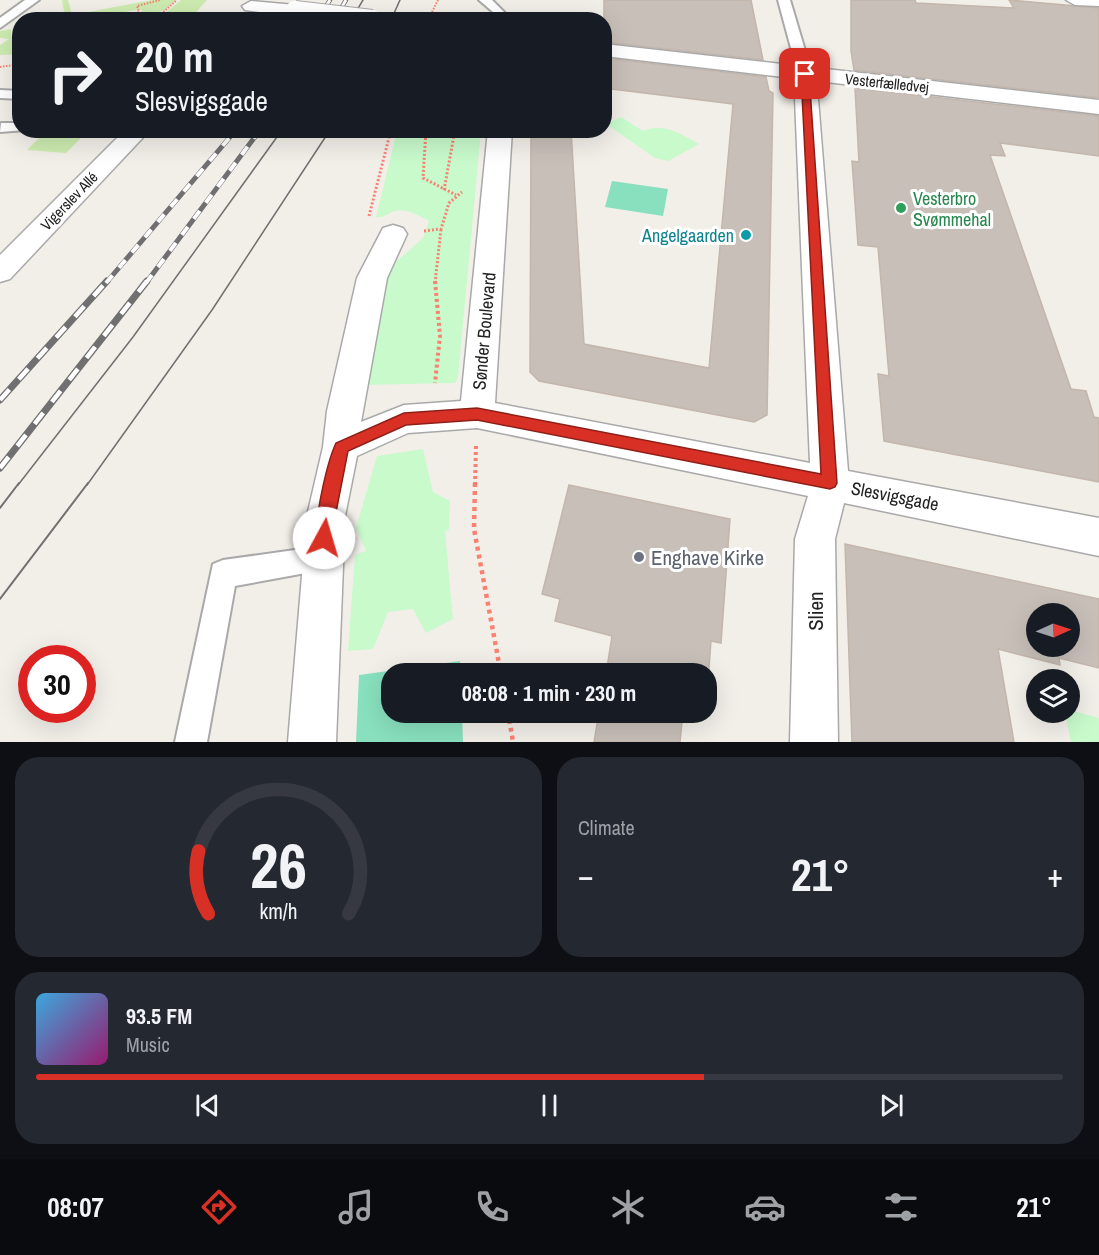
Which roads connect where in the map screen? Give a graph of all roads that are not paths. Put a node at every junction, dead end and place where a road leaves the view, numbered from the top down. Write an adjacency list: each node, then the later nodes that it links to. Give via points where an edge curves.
1 (16, 0): 8 (lane)
2 (33, 0): 9 (lane)
3 (485, 0): 11 (lane)
4 (784, 0): 13 (lane)
5 (1074, 0): 6 (street)
6 (1099, 1)
7 (249, 8): 10 (street, bridge)
8 (0, 11)
9 (16, 12)
10 (304, 12)
11 (496, 12)
12 (612, 51): 13 (street, Vesterfælledvej)
13 (805, 74): 14 (street, Vesterfælledvej); 21 (street, Slien)
14 (1099, 107)
15 (131, 138): 18 (street, Vigerslev Allé)
16 (500, 138): 19 (street, Sønder Boulevard)
17 (393, 234): 20 (street, via 372,278 344,411)
18 (0, 272)
19 (477, 414): 20 (street, Slesvigsgade, via 404,419); 21 (street, Slesvigsgade)
20 (341, 447): 23 (street, via 326,516)
21 (830, 483): 22 (street, Slesvigsgade); 26 (street, Slien, via 815,539)
22 (1099, 537)
23 (323, 560): 24 (lane, via 223,574); 25 (street)
24 (191, 742)
25 (312, 742)
26 (814, 742)

